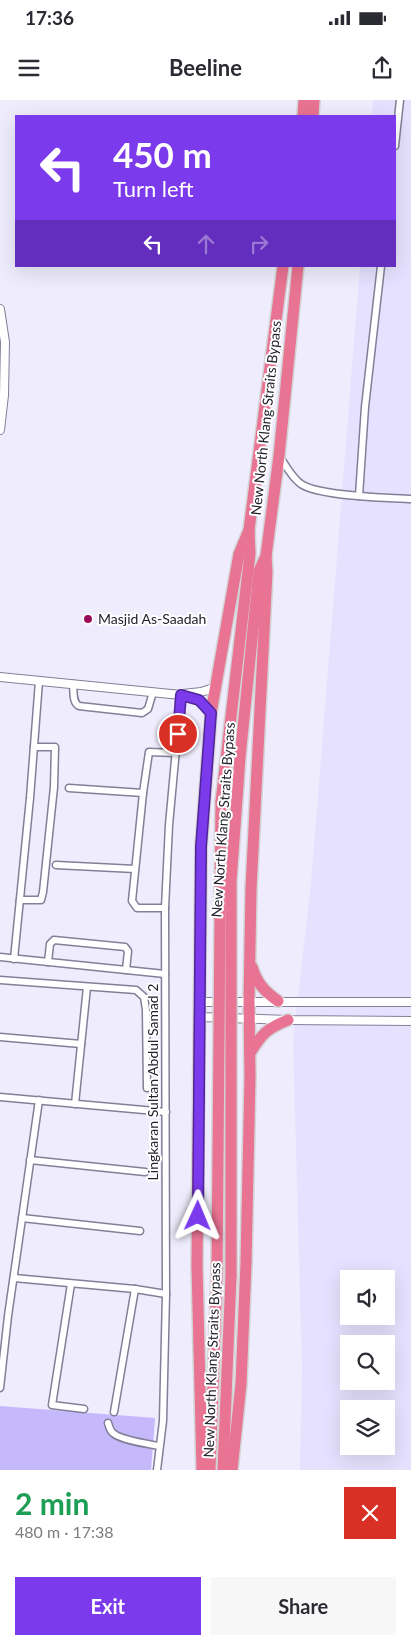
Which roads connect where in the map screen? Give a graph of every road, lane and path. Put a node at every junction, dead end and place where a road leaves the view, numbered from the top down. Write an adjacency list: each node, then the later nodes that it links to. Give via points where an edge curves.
1 (304, 100): 4 (highway)
2 (314, 100): 5 (highway)
3 (400, 100): 6 (street)
4 (302, 115)
5 (313, 115)
6 (396, 137)
7 (283, 267): 15 (highway, New North Klang Straits Bypass)
8 (298, 267): 12 (highway, New North Klang Straits Bypass)
9 (381, 267): 13 (street)
10 (0, 309): 11 (street, via 4,342)
11 (0, 430)
12 (279, 456): 13 (street, via 301,484 311,489); 16 (highway, New North Klang Straits Bypass)
13 (359, 496): 14 (street)
14 (411, 499)
15 (249, 530): 20 (highway, via 240,554); 71 (highway, New North Klang Straits Bypass, bridge, via 250,554 221,802 217,1273)
16 (266, 556): 34 (highway); 72 (highway, New North Klang Straits Bypass, bridge, via 259,571 231,882 231,1276)
17 (0, 677): 18 (street)
18 (38, 681): 19 (street); 24 (street)
19 (73, 684): 21 (street); 21 (street, via 79,706 142,713 148,708)
20 (217, 687): 22 (street); 23 (highway)
21 (153, 692): 22 (street)
22 (181, 695): 23 (street, via 199,700); 25 (street, Lingkaran Sultan Abdul Samad 2)
23 (211, 713): 42 (highway, via 201,847)
24 (34, 746): 30 (street); 30 (street, via 55,747 54,787 41,900)
25 (176, 753): 27 (street, via 149,752); 31 (street, Lingkaran Sultan Abdul Samad 2)
26 (69, 788): 27 (street)
27 (143, 793): 29 (street)
28 (56, 865): 29 (street)
29 (135, 869): 31 (street, via 132,901 137,908)
30 (20, 900): 33 (street)
31 (165, 908): 37 (street, Lingkaran Sultan Abdul Samad 2)
32 (0, 957): 33 (street)
33 (14, 958): 35 (street)
34 (250, 960): 40 (highway); 41 (highway, via 260,986)
35 (48, 962): 36 (street); 36 (street, via 50,944 54,940 125,947 128,951)
36 (126, 970): 37 (street)
37 (165, 974): 55 (street, Lingkaran Sultan Abdul Samad 2)
38 (0, 980): 39 (street)
39 (87, 987): 49 (street); 51 (street, via 136,990 144,997)
40 (249, 1001): 41 (street); 42 (street); 45 (highway)
41 (278, 1001): 43 (street)
42 (200, 1002): 44 (highway)
43 (411, 1002)
44 (200, 1017): 45 (street); 70 (highway, via 197,1266)
45 (250, 1019): 46 (street); 50 (highway)
46 (288, 1020): 47 (street); 50 (highway, via 265,1032)
47 (411, 1021)
48 (0, 1037): 49 (street)
49 (81, 1044): 54 (street)
50 (250, 1053): 73 (highway, via 246,1272 241,1384)
51 (147, 1088)
52 (0, 1097): 53 (street)
53 (39, 1100): 54 (street); 56 (street)
54 (75, 1104): 55 (street)
55 (166, 1112): 63 (street, Lingkaran Sultan Abdul Samad 2)
56 (30, 1160): 57 (street); 58 (street)
57 (145, 1172)
58 (22, 1218): 59 (street); 60 (street)
59 (140, 1231)
60 (14, 1278): 61 (street); 64 (street)
61 (71, 1284): 62 (street); 65 (street, via 52,1405)
62 (135, 1289): 63 (street); 66 (street)
63 (166, 1294): 68 (street, Lingkaran Sultan Abdul Samad 2)
64 (0, 1388)
65 (84, 1409)
66 (114, 1412)
67 (108, 1423): 68 (street, via 117,1436)
68 (160, 1446): 69 (street, Lingkaran Sultan Abdul Samad 2)
69 (156, 1470)
70 (202, 1470)
71 (210, 1470)
72 (223, 1470)
73 (232, 1470)

